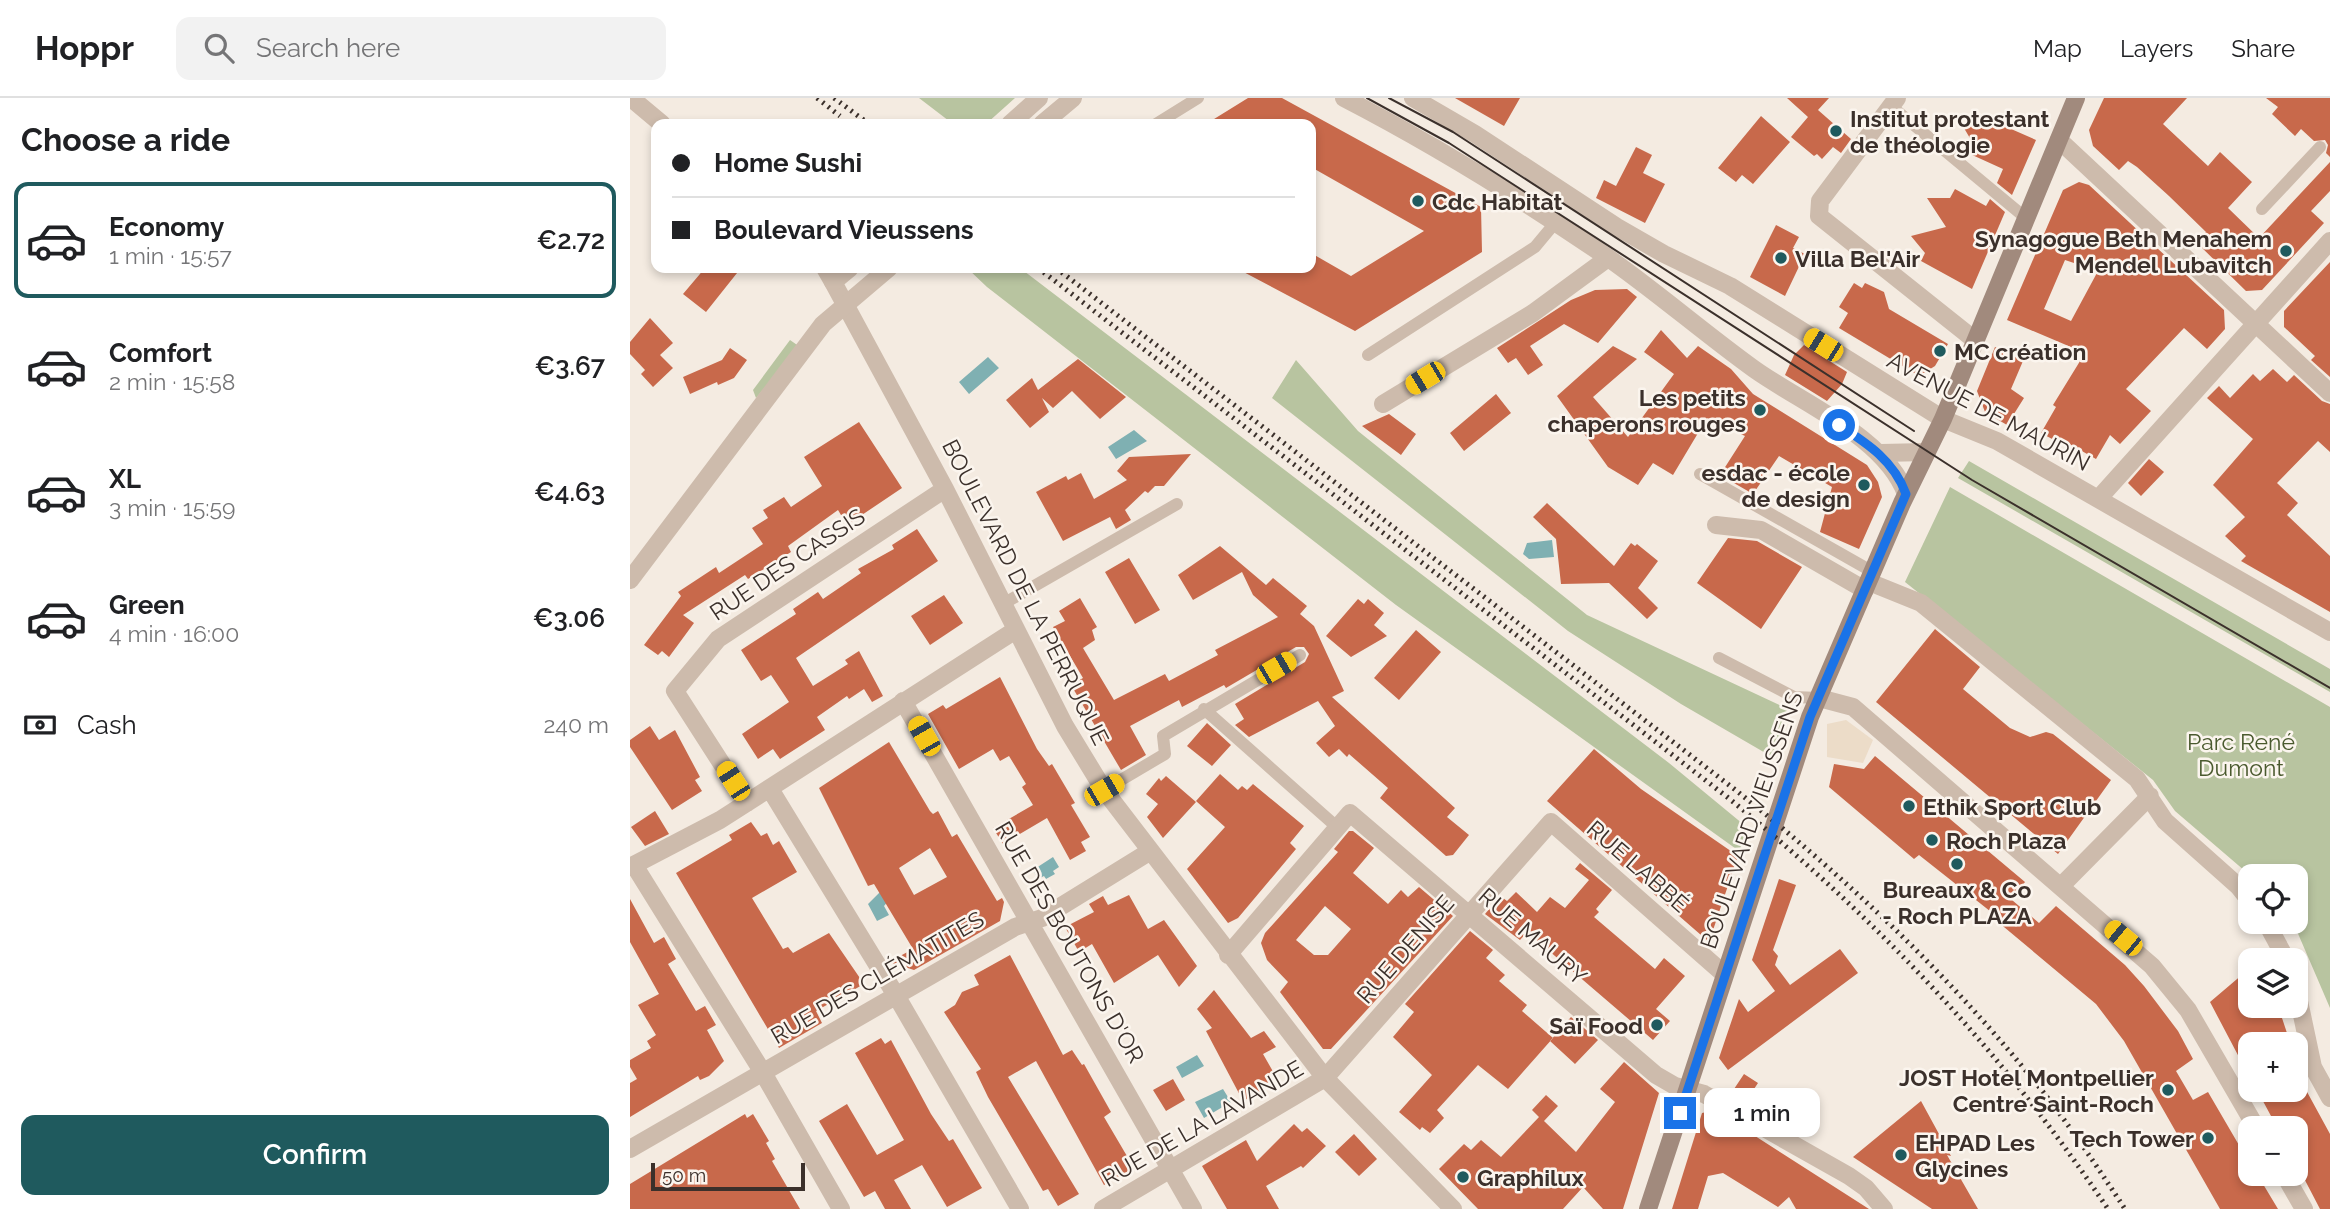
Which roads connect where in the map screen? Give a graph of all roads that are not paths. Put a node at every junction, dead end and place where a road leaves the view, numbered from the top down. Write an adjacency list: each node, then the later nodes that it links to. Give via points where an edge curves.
1 (1039, 98): 10 (street)
2 (1073, 98): 11 (street)
3 (1198, 98): 12 (lane)
4 (1344, 98): 17 (street, via 1423,139)
5 (1413, 98): 28 (street, AVENUE DE MAURIN, via 1617,227 1730,286)
6 (2076, 98): 13 (main road, BOULEVARD VIEUSSENS)
7 (634, 101): 9 (street)
8 (1894, 102): 16 (lane); 24 (street, via 1820,201 1819,216)
9 (656, 119)
10 (1016, 119)
11 (1048, 119)
12 (1164, 119)
13 (2059, 140): 16 (main road, BOULEVARD VIEUSSENS); 23 (street)
14 (2320, 147): 15 (lane)
15 (2262, 209)
16 (2027, 219): 24 (main road, BOULEVARD VIEUSSENS)
17 (1555, 223): 19 (street); 25 (lane, via 1535,247)
18 (2330, 241): 23 (street)
19 (1608, 258): 27 (street, via 1533,313); 30 (street, via 1755,370)
20 (884, 273): 22 (street)
21 (829, 275): 22 (street, BOULEVARD DE LA PERRUQUE)
22 (848, 306): 32 (street, BOULEVARD DE LA PERRUQUE); 37 (street, via 823,324)
23 (2254, 323): 26 (street); 34 (street)
24 (1976, 341): 28 (main road, BOULEVARD VIEUSSENS)
25 (1368, 355)
26 (2330, 393)
27 (1382, 404)
28 (1943, 419): 29 (main road, BOULEVARD VIEUSSENS); 34 (street, AVENUE DE MAURIN, via 1997,441)
29 (1927, 452): 30 (street); 33 (main road, BOULEVARD VIEUSSENS)
30 (1881, 453): 33 (street)
31 (1700, 474): 38 (lane)
32 (945, 489): 39 (street, BOULEVARD DE LA PERRUQUE); 50 (street, RUE DES CASSIS, via 718,639 675,691)
33 (1906, 494): 38 (main road, BOULEVARD VIEUSSENS)
34 (2099, 498): 41 (street, AVENUE DE MAURIN)
35 (1177, 504): 39 (lane)
36 (1716, 525): 38 (street, via 1761,530)
37 (630, 580)
38 (1869, 581): 44 (main road, BOULEVARD VIEUSSENS); 49 (street, via 1921,603 2137,779)
39 (1003, 604): 40 (street, BOULEVARD DE LA PERRUQUE)
40 (1014, 631): 45 (street); 48 (street, BOULEVARD DE LA PERRUQUE)
41 (2330, 632)
42 (1300, 655): 46 (lane)
43 (1719, 658): 44 (lane, via 1794,696)
44 (1819, 698): 55 (street, via 1853,707); 60 (main road, BOULEVARD VIEUSSENS)
45 (903, 701): 47 (street); 58 (street, RUE DES BOUTONS D'OR)
46 (1205, 709): 48 (lane, via 1163,736 1166,754); 52 (lane)
47 (769, 789): 50 (street); 61 (street)
48 (1104, 790): 53 (street, BOULEVARD DE LA PERRUQUE)
49 (2150, 796): 55 (street); 56 (street, via 2165,821)
50 (747, 803): 54 (street)
51 (1551, 822): 57 (street, RUE DENISE); 60 (street, RUE LABBÉ)
52 (1338, 828): 57 (street, RUE MAURY, via 1350,813); 59 (street)
53 (1150, 852): 58 (street, RUE DES CLÉMATITES); 59 (street, BOULEVARD DE LA PERRUQUE)
54 (632, 866): 63 (street)
55 (2061, 886): 67 (street, via 2123,938 2178,995)
56 (2238, 890)
57 (1469, 913): 64 (street, RUE DENISE); 65 (street, RUE MAURY, via 1656,1075)
58 (1030, 922): 61 (street, RUE DES CLÉMATITES); 69 (street, RUE DES BOUTONS D'OR)
59 (1228, 955): 64 (street, BOULEVARD DE LA PERRUQUE)
60 (1724, 974): 65 (main road, BOULEVARD VIEUSSENS)
61 (897, 997): 63 (street, RUE DES CLÉMATITES); 72 (street)
62 (2303, 1018): 66 (street, via 2313,1067)
63 (762, 1071): 68 (street, RUE DES CLÉMATITES); 71 (street)
64 (1325, 1078): 69 (street, RUE DE LA LAVANDE); 75 (street, BOULEVARD DE LA PERRUQUE)
65 (1688, 1089): 76 (main road, BOULEVARD VIEUSSENS); 77 (street, RUE MAURY, via 1849,1176)
66 (2330, 1098)
67 (2249, 1116)
68 (630, 1149)
69 (1171, 1170): 73 (street, RUE DE LA LAVANDE); 74 (street, RUE DES BOUTONS D'OR)
70 (2291, 1186): 78 (street)
71 (841, 1209)
72 (1020, 1209)
73 (1103, 1209)
74 (1193, 1209)
75 (1453, 1209)
76 (1648, 1209)
77 (1884, 1209)
78 (2304, 1209)

